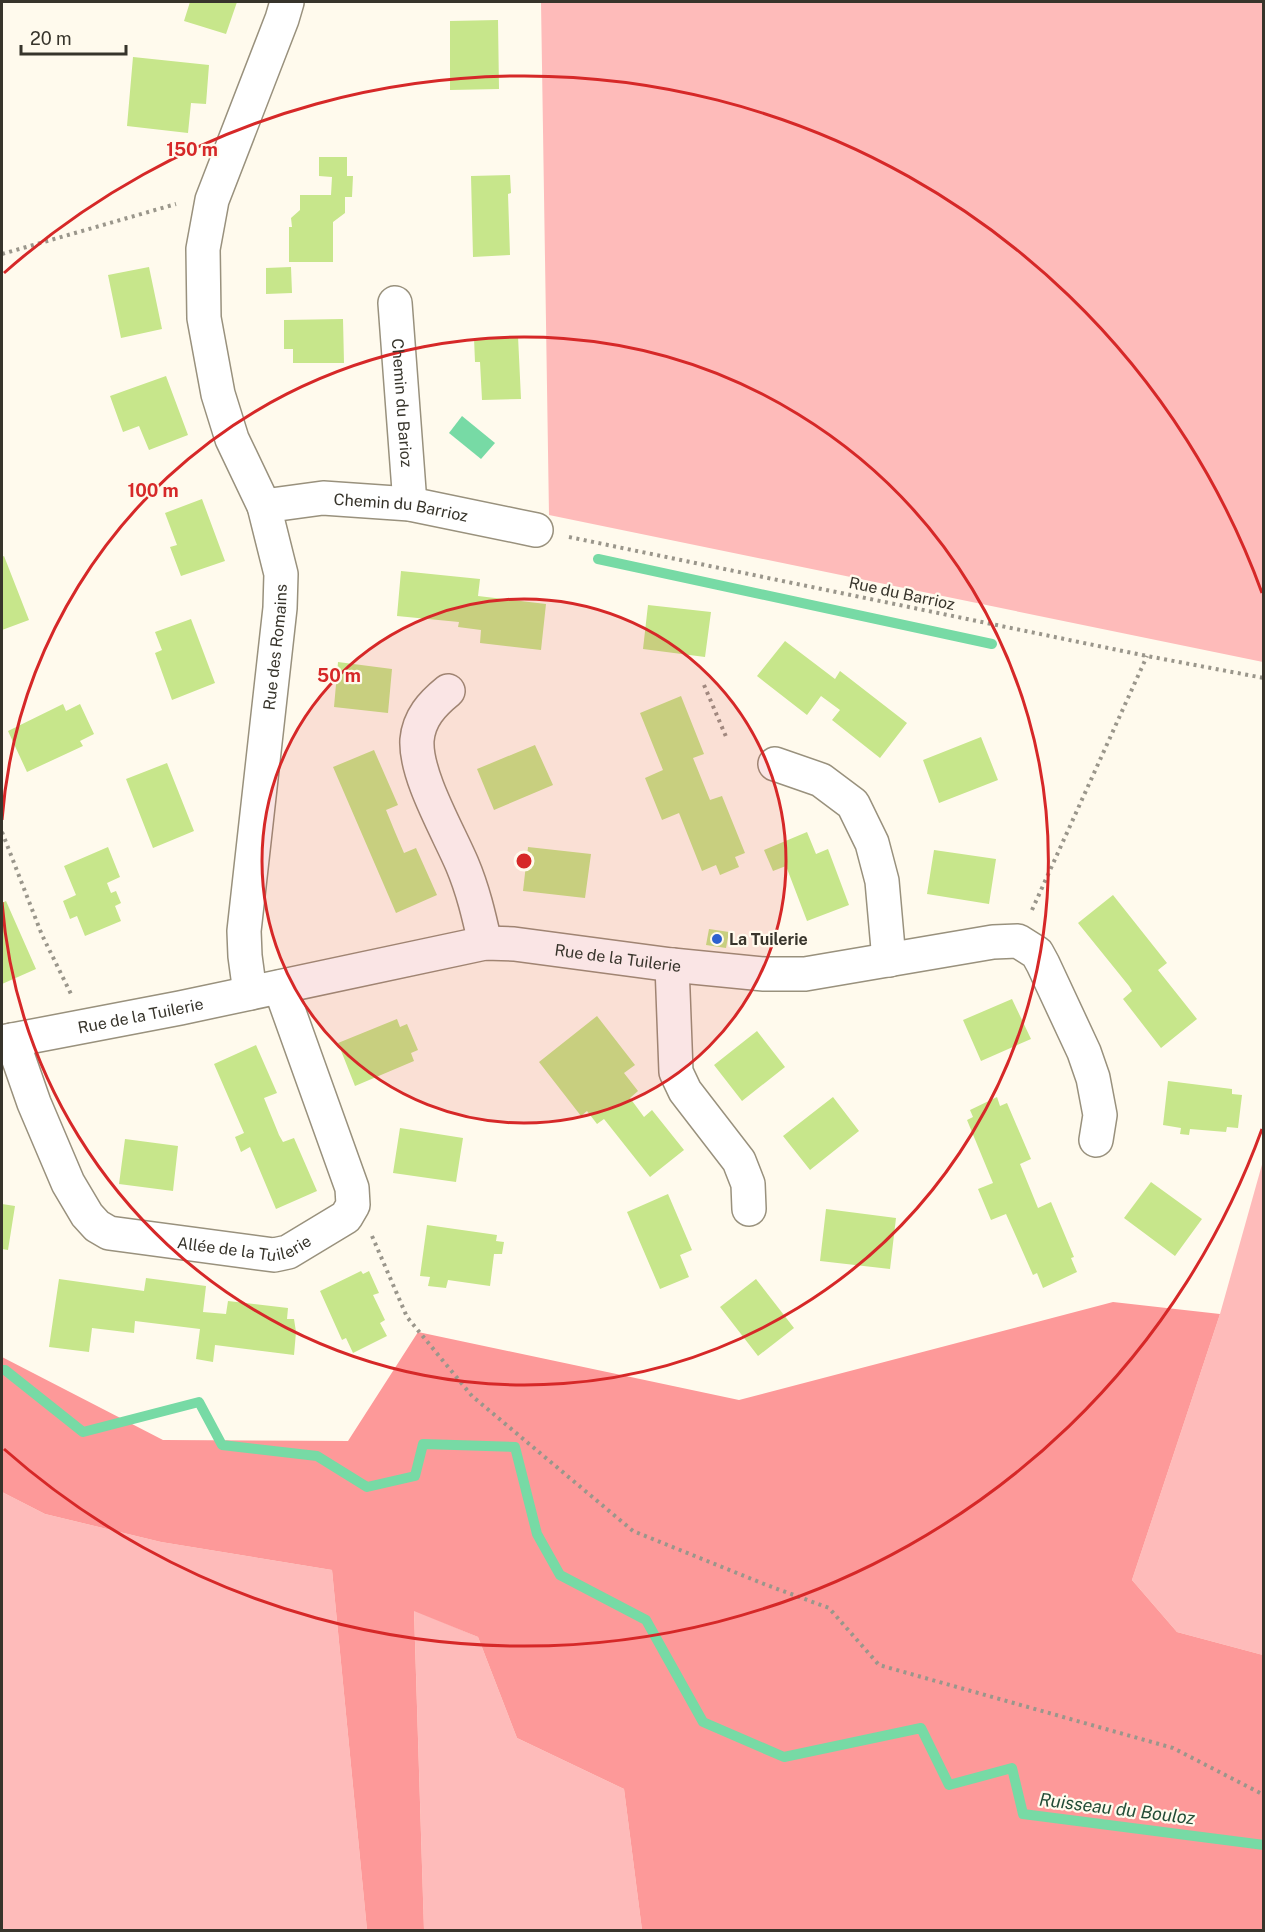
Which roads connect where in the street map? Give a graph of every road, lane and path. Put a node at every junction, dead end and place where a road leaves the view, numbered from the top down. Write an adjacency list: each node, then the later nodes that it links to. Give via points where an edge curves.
1 (287, 2): 2 (street, Rue des Romains)
2 (212, 200): 3 (path, via 191,200); 6 (street, Rue des Romains, via 203,249 208,345 231,439)
3 (2, 254)
4 (395, 303): 5 (street, Chemin du Barioz)
5 (410, 504): 6 (street, Chemin du Barrioz, via 323,498); 7 (street, Chemin du Barrioz)
6 (264, 506): 19 (street, Rue des Romains, via 281,574 244,931 245,956)
7 (536, 530): 8 (path, Rue du Barrioz)
8 (1147, 656): 9 (path, Rue du Barrioz); 15 (path)
9 (1263, 678)
10 (704, 685): 12 (path)
11 (448, 691): 16 (street, via 424,717 417,739 419,764 471,888)
12 (727, 739)
13 (775, 764): 17 (street, via 821,780 853,804 872,843 882,881)
14 (2, 832): 20 (path, via 42,935)
15 (1018, 941): 17 (street, Rue de la Tuilerie); 22 (street, via 1036,953 1084,1052 1094,1078 1100,1116)
16 (485, 943): 18 (street, Rue de la Tuilerie); 19 (street, Rue de la Tuilerie)
17 (890, 960): 18 (street, Rue de la Tuilerie, via 805,974)
18 (672, 965): 23 (street, via 676,1072 685,1091 739,1161 748,1184)
19 (265, 990): 20 (street, Rue de la Tuilerie); 24 (street, via 352,1188 353,1205)
20 (87, 1026): 21 (street, Rue de la Tuilerie)
21 (7, 1041): 24 (street, Allée de la Tuilerie, via 68,1182 87,1215 109,1233 274,1255 288,1252)
22 (1096, 1140)
23 (749, 1209)
24 (346, 1217): 25 (path, via 374,1239 407,1317 472,1396 633,1531 829,1608 879,1665 1173,1748)
25 (1263, 1795)

